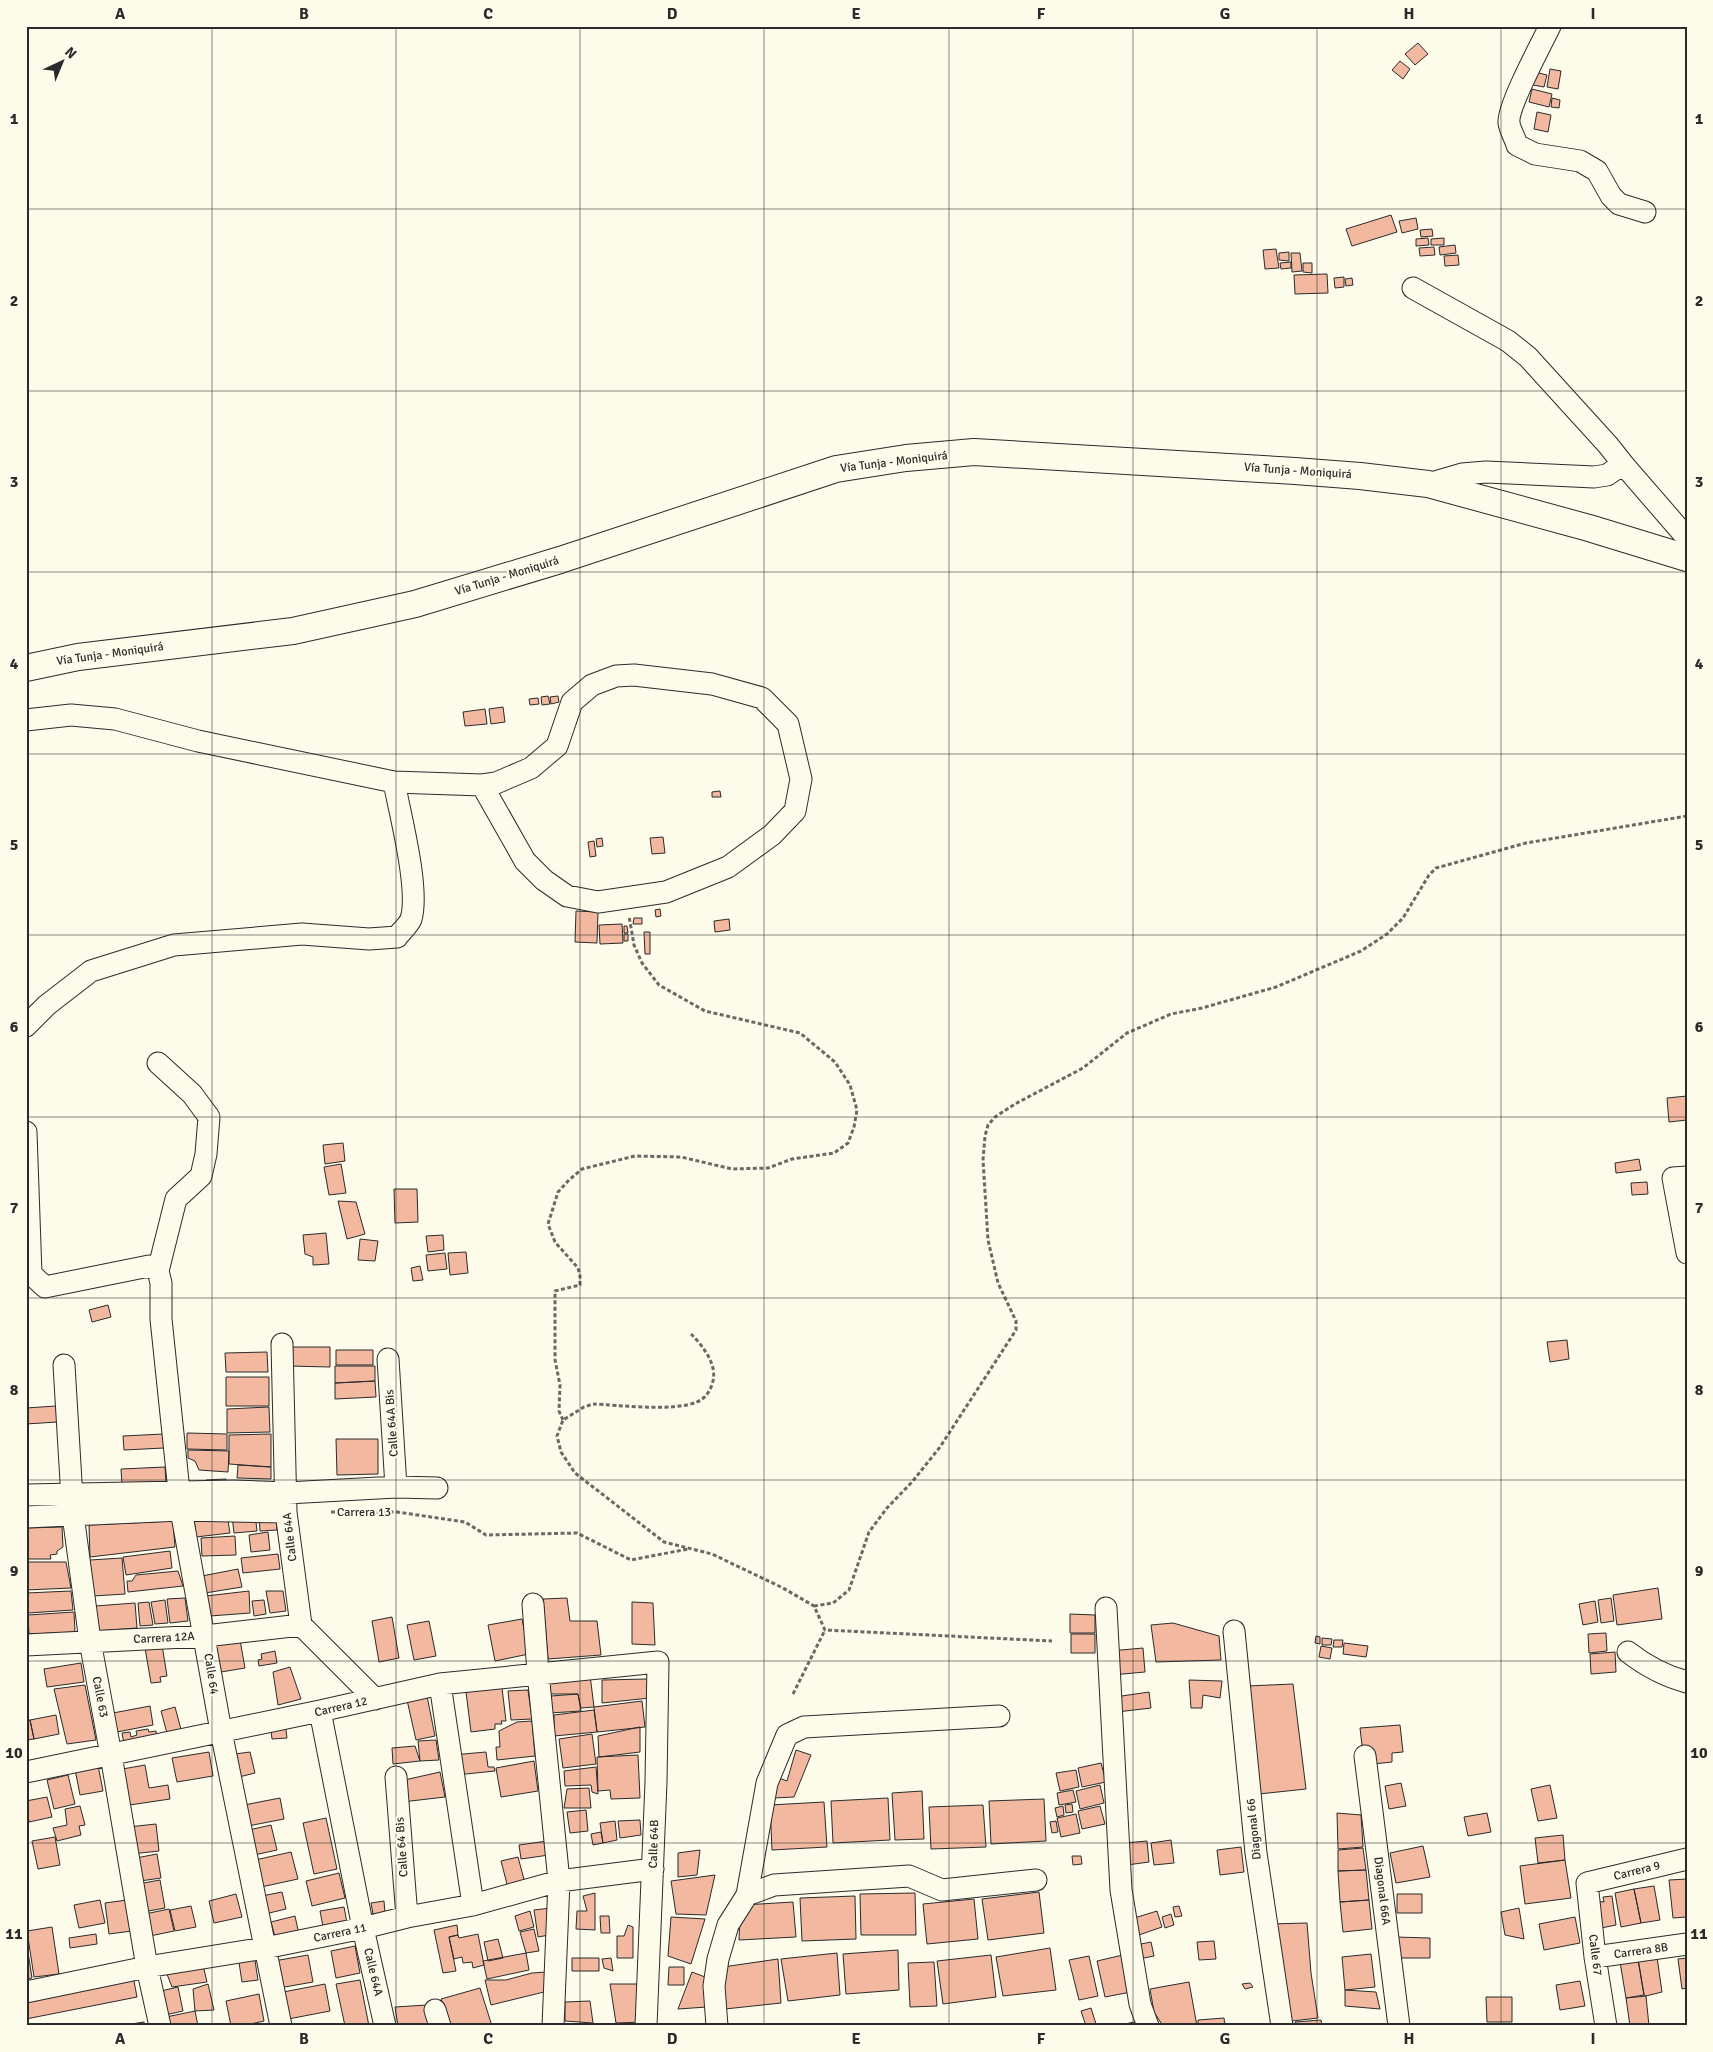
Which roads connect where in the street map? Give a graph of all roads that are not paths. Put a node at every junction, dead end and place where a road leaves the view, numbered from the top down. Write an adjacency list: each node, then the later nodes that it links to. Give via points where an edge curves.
1 (1550, 26): 2 (street, via 1510,112 1509,122 1517,145 1535,154 1580,161 1597,171 1619,204)
2 (1645, 212)
3 (1413, 288): 4 (street, via 1508,341 1528,356)
4 (1623, 464): 5 (street, via 1607,474 1594,477 1486,472 1462,474); 6 (street)
5 (1428, 484): 7 (main road, Vía Tunja - Moniquirá); 8 (main road, Vía Tunja - Moniquirá, via 1295,471 974,452 906,458 836,468 560,560 415,604 293,631 78,657)
6 (1687, 538)
7 (1687, 558)
8 (26, 668)
9 (26, 720): 10 (street, via 71,714 114,719 198,741)
10 (394, 782): 11 (street); 12 (street, via 411,869 413,904 411,920 397,937 369,939 302,934 174,945 90,971)
11 (482, 786): 11 (street, via 525,861 567,896 598,902 666,892 728,867 772,836 795,811 801,779 788,724 762,698 712,684 634,675 616,676 592,686 572,702 557,746 531,768)
12 (26, 1026)
13 (158, 1063): 17 (street, via 192,1094 209,1117 201,1176 176,1199)
14 (26, 1132): 17 (street, via 31,1274 37,1281 45,1287 149,1266)
15 (1680, 1177): 16 (street)
16 (1687, 1252)
17 (158, 1271): 24 (street, Calle 64, via 162,1283 162,1319)
18 (282, 1344): 25 (street, Calle 64A)
19 (388, 1359): 21 (street, Calle 64A Bis)
20 (64, 1365): 26 (street, Calle 63)
21 (396, 1487): 22 (street, Carrera 13); 25 (street, Carrera 13)
22 (437, 1488)
23 (26, 1496): 26 (street, Carrera 13)
24 (181, 1501): 25 (street, Carrera 13); 26 (street, Carrera 13); 32 (street, Calle 64)
25 (286, 1503): 30 (street, Calle 64A)
26 (73, 1505): 27 (street, Carrera 13); 33 (street, Calle 63)
27 (26, 1517)
28 (533, 1604): 37 (street)
29 (1106, 1608): 68 (street, via 1121,1890 1140,2004)
30 (301, 1625): 32 (street, Carrera 12A); 40 (street)
31 (1234, 1631): 69 (street, Diagonal 66, via 1256,1852)
32 (205, 1636): 33 (street, Carrera 12A); 43 (street, Calle 64)
33 (90, 1642): 34 (street, Carrera 12A); 44 (street, Calle 63)
34 (26, 1645)
35 (1628, 1652): 38 (street, via 1650,1668)
36 (658, 1662): 37 (street, Carrera 12); 49 (street, Calle 64B)
37 (538, 1673): 39 (street, Carrera 12); 51 (street)
38 (1687, 1682)
39 (440, 1684): 40 (street, Carrera 12); 54 (street)
40 (374, 1699): 41 (street, Carrera 12)
41 (320, 1711): 43 (street, Carrera 12); 56 (street, Calle 64A)
42 (998, 1716): 53 (street, via 804,1727 787,1735 767,1783)
43 (220, 1731): 44 (street, Carrera 12); 58 (street, Calle 64)
44 (111, 1755): 46 (street, Carrera 12); 60 (street, Calle 63)
45 (1365, 1756): 70 (street, Diagonal 66A)
46 (26, 1772)
47 (396, 1777): 55 (street, Calle 64 Bis)
48 (1687, 1859): 52 (street, Carrera 9)
49 (653, 1869): 51 (street, Carrera 11); 66 (street, Calle 64B)
50 (1036, 1880): 53 (street, via 942,1890 909,1876 774,1885)
51 (560, 1881): 54 (street, Carrera 11); 65 (street)
52 (1587, 1883): 59 (street, Calle 67)
53 (747, 1895): 67 (street, via 728,1925 718,1959 714,1986)
54 (473, 1905): 55 (street, Carrera 11)
55 (407, 1917): 56 (street, Carrera 11)
56 (363, 1928): 58 (street, Carrera 11); 64 (street, Calle 64A)
57 (1687, 1944): 59 (street, Carrera 8B)
58 (266, 1948): 60 (street, Carrera 11); 63 (street, Calle 64)
59 (1595, 1958): 71 (street, Calle 67)
60 (147, 1967): 61 (street, Carrera 11); 62 (street, Calle 63)
61 (26, 1992)
62 (160, 2026)
63 (281, 2026)
64 (385, 2026)
65 (553, 2026)
66 (646, 2026)
67 (717, 2026)
68 (1148, 2026)
69 (1282, 2026)
70 (1399, 2026)
71 (1606, 2026)

